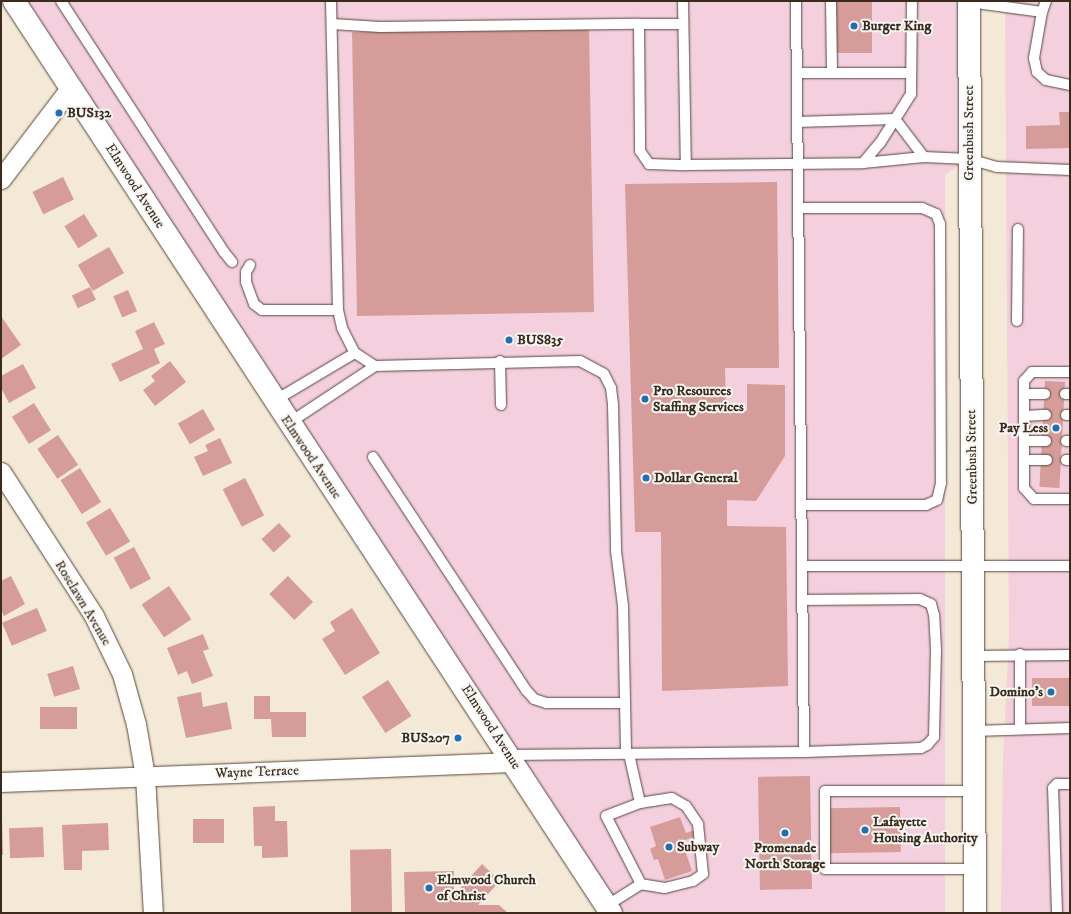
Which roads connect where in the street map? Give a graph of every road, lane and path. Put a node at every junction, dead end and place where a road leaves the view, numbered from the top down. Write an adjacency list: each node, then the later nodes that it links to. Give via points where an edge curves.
1 (14, 1): 18 (main road, Elmwood Avenue)
2 (61, 1): 30 (lane)
3 (331, 1): 11 (lane)
4 (683, 1): 13 (lane)
5 (796, 1): 14 (lane)
6 (831, 1): 15 (lane)
7 (912, 1): 16 (lane)
8 (1046, 1): 10 (lane)
9 (969, 2): 10 (lane); 22 (main road, Greenbush Street)
10 (1042, 12): 17 (lane, via 1034,58 1037,72 1046,80)
11 (332, 24): 12 (lane, via 380,27); 32 (lane)
12 (639, 24): 13 (lane); 24 (lane, via 640,152 649,164)
13 (683, 24): 24 (lane)
14 (797, 73): 15 (lane); 20 (lane)
15 (832, 73): 16 (lane)
16 (911, 73): 19 (lane, via 911,94)
17 (1070, 85)
18 (71, 87): 27 (street); 40 (main road, Elmwood Avenue)
19 (895, 119): 20 (lane); 21 (lane); 23 (lane)
20 (797, 122): 25 (lane)
21 (924, 157): 22 (lane); 23 (lane)
22 (969, 159): 26 (lane, via 997,167); 55 (main road, Greenbush Street)
23 (863, 163): 25 (lane)
24 (686, 165): 25 (lane)
25 (798, 165): 28 (lane)
26 (1070, 170)
27 (1, 179)
28 (798, 208): 52 (lane); 52 (lane, via 929,210 940,218 940,493 932,504)
29 (1018, 229): 33 (lane)
30 (232, 262)
31 (250, 265): 32 (lane, via 246,272 246,282 254,304 262,310)
32 (338, 310): 34 (lane, via 342,328)
33 (1018, 321)
34 (356, 353): 36 (lane); 40 (lane)
35 (500, 361): 36 (lane); 41 (lane); 60 (lane, via 580,361 604,374 611,388 616,551 623,606)
36 (375, 366): 44 (lane)
37 (1070, 372): 38 (lane, via 1032,372 1024,381)
38 (1024, 394): 39 (lane); 43 (lane)
39 (1045, 394)
40 (274, 402): 44 (main road, Elmwood Avenue)
41 (500, 405)
42 (1046, 415): 43 (lane)
43 (1024, 416): 46 (lane)
44 (289, 423): 66 (main road, Elmwood Avenue)
45 (1046, 440): 46 (lane)
46 (1024, 441): 48 (lane)
47 (373, 457): 60 (lane, via 534,699 546,704)
48 (1024, 460): 49 (lane); 51 (lane, via 1024,488 1034,499)
49 (1047, 460)
50 (1, 472): 67 (street, Roselawn Avenue, via 108,640 122,674 136,724)
51 (1070, 499)
52 (802, 504): 53 (lane)
53 (802, 566): 55 (lane); 56 (lane)
54 (1070, 566): 55 (lane)
55 (973, 567): 59 (main road, Greenbush Street)
56 (803, 600): 64 (lane); 64 (lane, via 920,599 931,604 936,650 934,737 927,745 921,748)
57 (1020, 654): 58 (lane); 59 (lane); 62 (lane)
58 (1070, 655)
59 (974, 656): 63 (main road, Greenbush Street)
60 (625, 703): 65 (lane)
61 (1070, 728): 62 (lane)
62 (1020, 729): 63 (lane)
63 (974, 731): 70 (main road, Greenbush Street)
64 (804, 752): 65 (lane)
65 (628, 754): 66 (lane); 71 (lane)
66 (511, 758): 67 (street, Wayne Terrace); 74 (main road, Elmwood Avenue)
67 (145, 776): 68 (street, Wayne Terrace); 75 (street, Roselawn Avenue)
68 (1, 782)
69 (1070, 784): 77 (lane, via 1057,784 1053,788)
70 (974, 791): 72 (main road, Greenbush Street); 72 (lane, via 824,791 826,869)
71 (640, 803): 73 (lane, via 606,816); 73 (lane, via 672,798 686,806 698,824 703,874 693,882 665,888)
72 (974, 868): 76 (main road, Greenbush Street)
73 (641, 884): 74 (lane)
74 (608, 909)
75 (153, 913)
76 (975, 913)
77 (1057, 913)

